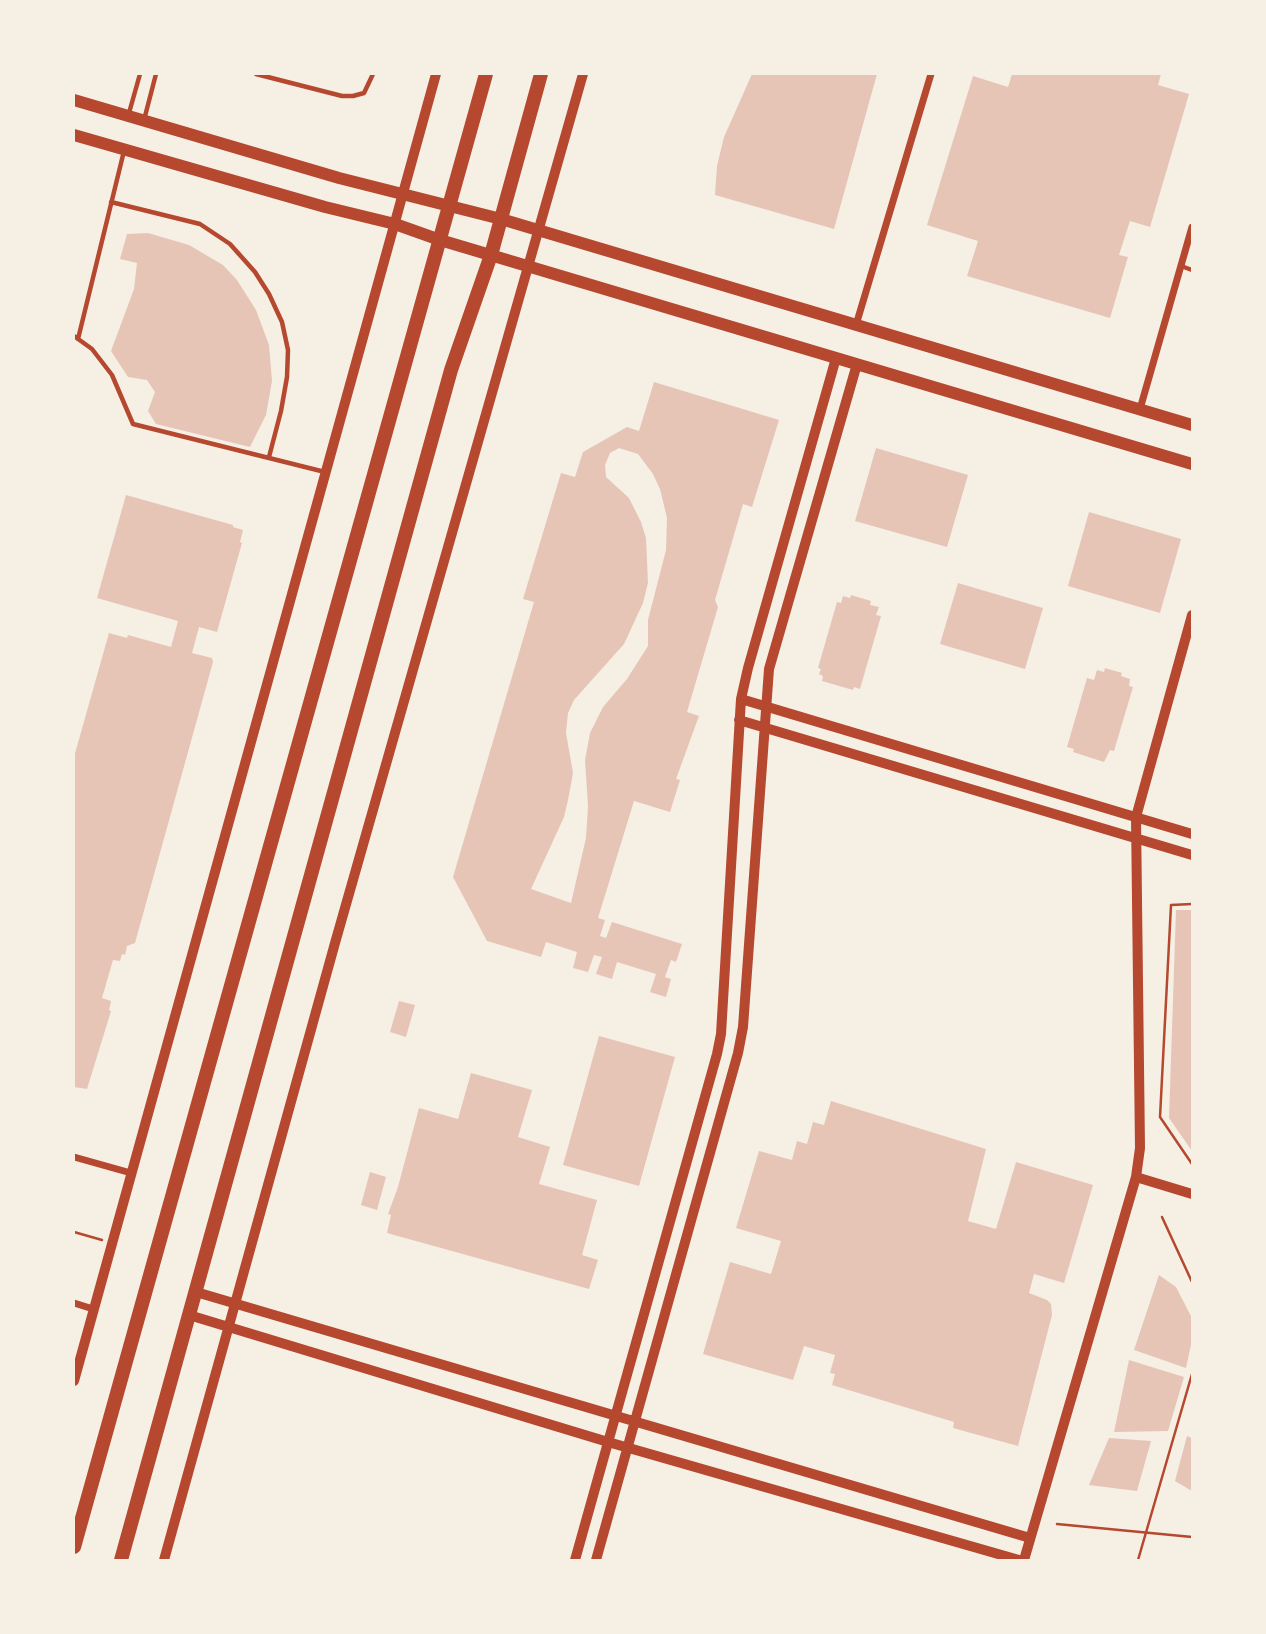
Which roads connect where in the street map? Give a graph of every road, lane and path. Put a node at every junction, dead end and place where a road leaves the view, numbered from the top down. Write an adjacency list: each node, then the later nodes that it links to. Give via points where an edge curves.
1 (140, 74): 11 (lane)
2 (156, 74): 12 (lane)
3 (257, 74): 4 (lane, via 342,96 364,93)
4 (373, 74)
5 (436, 74): 15 (street)
6 (486, 74): 17 (main road)
7 (541, 74): 18 (main road)
8 (583, 74): 21 (street)
9 (931, 74): 27 (street)
10 (74, 100): 11 (main road)
11 (128, 116): 12 (main road)
12 (143, 121): 15 (main road)
13 (74, 135): 14 (main road)
14 (125, 151): 16 (lane); 19 (main road)
15 (403, 193): 17 (main road); 19 (street)
16 (111, 202): 28 (lane); 33 (lane, via 200,225 230,244 269,293 288,350 281,411)
17 (449, 206): 18 (main road); 22 (main road)
18 (501, 219): 21 (main road); 23 (main road)
19 (395, 224): 22 (main road); 35 (street)
20 (1192, 226): 24 (street)
21 (539, 231): 25 (street); 27 (main road)
22 (440, 240): 23 (main road); 71 (main road)
23 (491, 255): 25 (main road); 55 (main road, via 451,370)
24 (1181, 266): 26 (lane); 31 (street)
25 (529, 267): 29 (main road); 57 (street)
26 (1192, 270)
27 (856, 325): 31 (main road)
28 (76, 337): 33 (lane, via 112,375 133,424)
29 (836, 358): 30 (main road); 37 (street)
30 (857, 364): 34 (main road); 38 (street, via 769,669)
31 (1140, 410): 32 (main road)
32 (1192, 425)
33 (269, 457): 35 (lane)
34 (1192, 464)
35 (325, 472): 48 (street)
36 (1192, 615): 41 (street)
37 (741, 699): 38 (street); 39 (street)
38 (765, 706): 40 (street); 41 (street)
39 (739, 720): 40 (street); 63 (street, via 721,1034)
40 (764, 727): 43 (street, via 1025,811); 64 (street, via 743,1027)
41 (1136, 817): 42 (street); 43 (street)
42 (1192, 834)
43 (1137, 838): 44 (street); 49 (street, via 1140,1148)
44 (1192, 855)
45 (1192, 904): 47 (path, via 1171,905 1160,1117)
46 (74, 1157): 48 (street)
47 (1192, 1164)
48 (131, 1173): 53 (street)
49 (1136, 1177): 50 (street); 70 (street)
50 (1192, 1194)
51 (1162, 1217): 54 (path)
52 (74, 1232): 53 (path)
53 (112, 1243): 58 (street)
54 (1192, 1282)
55 (195, 1292): 57 (street); 59 (main road)
56 (74, 1303): 58 (street)
57 (235, 1304): 60 (street); 63 (street)
58 (93, 1309): 62 (street)
59 (189, 1315): 60 (street); 72 (main road)
60 (228, 1328): 65 (street); 73 (street)
61 (1192, 1374): 68 (path)
62 (74, 1381)
63 (615, 1416): 64 (street); 65 (street)
64 (636, 1422): 66 (street); 70 (street)
65 (608, 1442): 66 (street); 74 (street)
66 (628, 1447): 75 (street); 76 (street)
67 (1057, 1524): 68 (path)
68 (1146, 1532): 69 (path); 77 (path)
69 (1192, 1537)
70 (1030, 1538): 76 (street)
71 (74, 1547)
72 (121, 1560)
73 (164, 1560)
74 (575, 1560)
75 (596, 1560)
76 (1022, 1560)
77 (1138, 1560)

